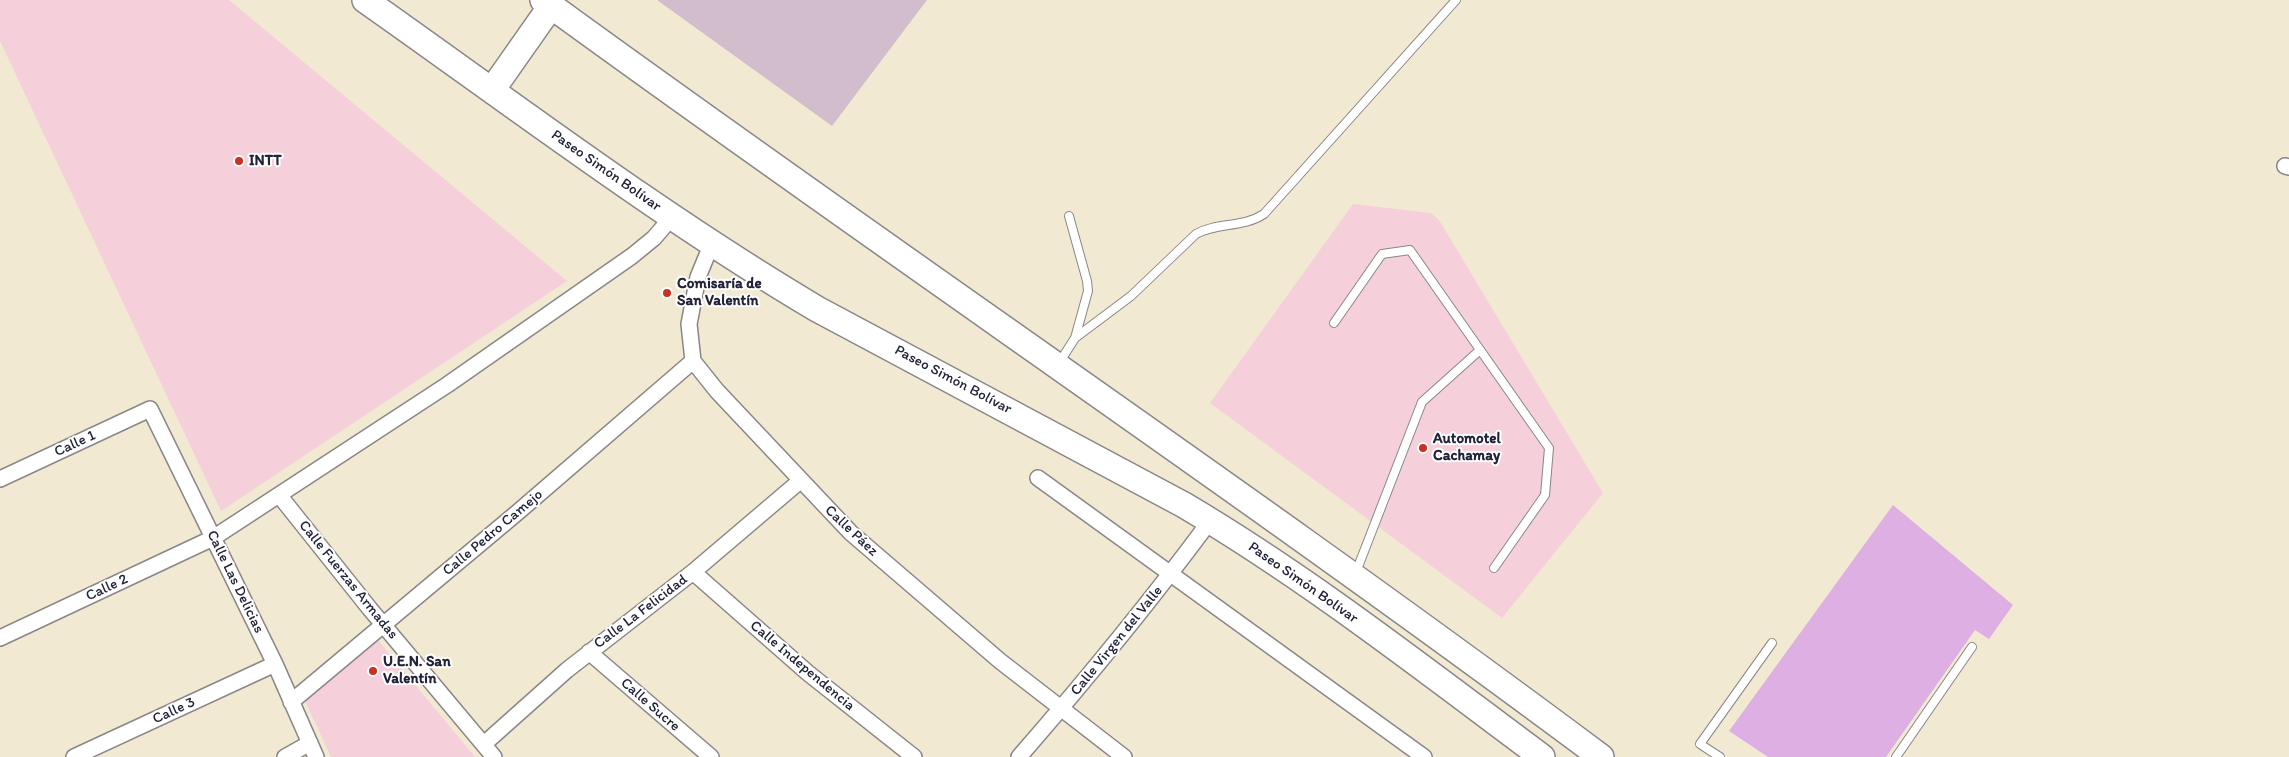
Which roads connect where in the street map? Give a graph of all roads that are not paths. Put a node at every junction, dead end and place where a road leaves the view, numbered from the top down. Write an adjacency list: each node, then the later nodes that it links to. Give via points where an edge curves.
1 (365, 0): 4 (main road, Paseo Simón Bolívar)
2 (1456, 0): 9 (lane, via 1264,214 1244,223 1218,225 1196,234 1131,296)
3 (547, 3): 4 (main road); 12 (main road)
4 (492, 90): 6 (main road, Paseo Simón Bolívar)
5 (1069, 216): 9 (lane, via 1088,291)
6 (672, 217): 7 (main road, Paseo Simón Bolívar); 17 (street, Calle 2, via 632,256 447,385)
7 (712, 243): 11 (street, via 698,277 690,309 688,324); 18 (main road, Paseo Simón Bolívar, via 817,309)
8 (1334, 323): 10 (lane, via 1382,254 1410,250)
9 (1075, 338): 12 (lane)
10 (1480, 350): 20 (lane, via 1549,448 1545,495); 23 (lane, via 1422,402)
11 (693, 361): 16 (street, Calle Páez, via 717,392); 24 (street, Calle Pedro Camejo)
12 (1057, 367): 23 (main road)
13 (150, 409): 15 (street, Calle 1); 19 (street, Calle Las Delicias)
14 (1038, 478): 22 (street)
15 (0, 479)
16 (800, 481): 21 (street, Calle La Felicidad); 31 (street, Calle Páez, via 851,533 938,609)
17 (279, 495): 19 (street, Calle 2); 24 (street, Calle Fuerzas Armadas)
18 (1210, 521): 22 (street, Calle Virgen del Valle); 42 (main road, Paseo Simón Bolívar, via 1312,588)
19 (213, 538): 25 (street, Calle 2); 29 (street, Calle Las Delicias)
20 (1494, 568)
21 (693, 572): 28 (street, Calle La Felicidad); 38 (street, Calle Independencia, via 808,673)
22 (1170, 575): 31 (street, Calle Virgen del Valle); 41 (street)
23 (1355, 576): 43 (main road)
24 (384, 625): 30 (street, Calle Pedro Camejo); 32 (street, Calle Fuerzas Armadas)
25 (0, 638)
26 (1772, 643): 44 (lane, via 1700,744)
27 (1972, 646): 45 (lane)
28 (589, 652): 32 (street, Calle La Felicidad); 37 (street, Calle Sucre)
29 (275, 664): 30 (street, Calle Las Delicias); 34 (street, Calle 3)
30 (291, 702): 33 (street, Calle Las Delicias)
31 (1062, 708): 39 (street, Calle Virgen del Valle); 40 (street, Calle Páez)
32 (484, 744): 36 (street, Calle Fuerzas Armadas)
33 (313, 750): 35 (street)
34 (74, 757)
35 (285, 757)
36 (494, 757)
37 (711, 757)
38 (914, 757)
39 (1019, 757)
40 (1124, 757)
41 (1424, 757)
42 (1542, 757)
43 (1602, 757)
44 (1720, 757)
45 (1896, 757)

